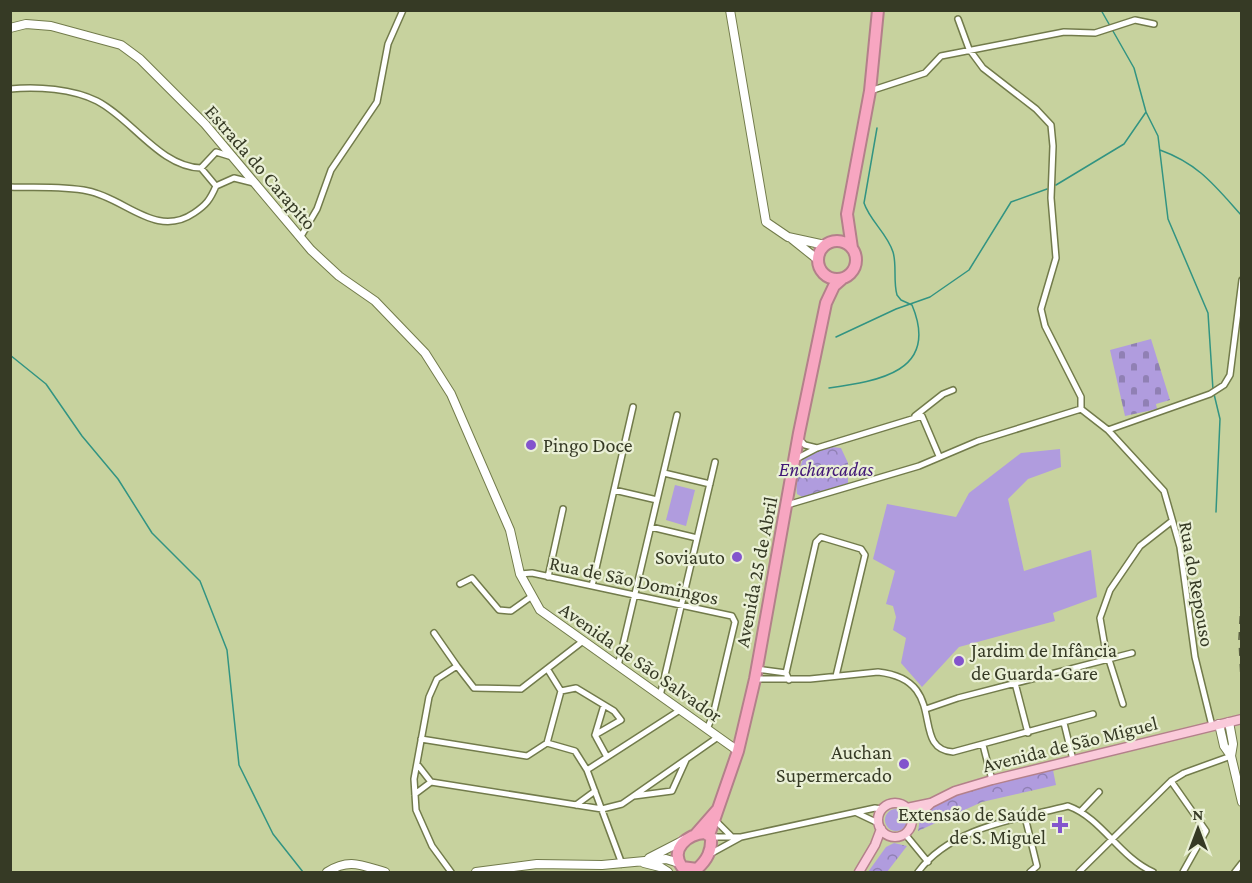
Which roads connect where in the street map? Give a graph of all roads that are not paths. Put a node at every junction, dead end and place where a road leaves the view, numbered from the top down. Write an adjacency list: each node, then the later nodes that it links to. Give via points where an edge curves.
1 (403, 10): 23 (street, via 388,44 377,102 331,170 317,209)
2 (730, 10): 22 (street, via 763,211 766,222)
3 (878, 10): 8 (highway)
4 (883, 10): 8 (highway)
5 (958, 20): 9 (street)
6 (1154, 24): 9 (street, via 1136,20 1095,33 1064,32)
7 (10, 28): 12 (street, Estrada do Carapito, via 26,24 51,26 121,45 140,59)
8 (877, 30): 11 (highway)
9 (969, 50): 11 (street, via 941,56 925,73); 34 (street, via 993,78 1051,125 1056,258 1041,309 1045,326 1081,397)
10 (10, 88): 16 (street, via 28,87 97,101 165,155 186,168)
11 (870, 91): 21 (highway)
12 (215, 138): 13 (street); 14 (street, Estrada do Carapito)
13 (216, 152): 14 (street); 16 (street)
14 (229, 156): 15 (street, Estrada do Carapito)
15 (237, 164): 17 (street); 18 (street, Estrada do Carapito)
16 (201, 168): 19 (street)
17 (234, 178): 18 (street); 19 (street)
18 (254, 183): 23 (street, Estrada do Carapito)
19 (216, 186): 20 (street, via 209,203 186,219 168,223 151,220 90,191)
20 (10, 187)
21 (847, 214): 24 (highway); 25 (highway)
22 (788, 237): 24 (street); 26 (street)
23 (300, 238): 32 (street, Estrada do Carapito, via 339,276 375,301 425,353)
24 (828, 243): 25 (highway, via 842,242); 26 (highway)
25 (852, 248): 28 (highway, Avenida 25 de Abril, via 856,263)
26 (817, 259): 27 (highway, Avenida 25 de Abril)
27 (821, 271): 28 (highway, via 830,279); 30 (highway, Avenida 25 de Abril)
28 (842, 279): 30 (highway, Avenida 25 de Abril)
29 (1242, 280): 37 (street, via 1230,375 1224,385 1181,406)
30 (826, 303): 38 (highway, Avenida 25 de Abril)
31 (953, 390): 36 (street)
32 (451, 394): 52 (street, Avenida de São Salvador, via 510,530)
33 (633, 407): 45 (street)
34 (1081, 409): 37 (street, Rua do Repouso); 40 (street)
35 (677, 415): 43 (street)
36 (915, 416): 39 (street); 40 (street, via 922,416)
37 (1108, 430): 49 (street, Rua do Repouso, via 1164,491)
38 (798, 438): 39 (street); 41 (highway, Avenida 25 de Abril)
39 (817, 448): 41 (street)
40 (939, 456): 47 (street, via 919,466)
41 (794, 460): 47 (highway, Avenida 25 de Abril)
42 (715, 462): 44 (street)
43 (664, 473): 44 (street); 46 (street)
44 (710, 484): 51 (street)
45 (614, 490): 46 (street); 55 (street)
46 (657, 500): 50 (street)
47 (787, 505): 67 (highway, Avenida 25 de Abril)
48 (563, 509): 53 (street)
49 (1172, 521): 62 (street, via 1140,546 1110,590 1100,618); 80 (street, Rua do Repouso, via 1180,547 1197,667)
50 (651, 527): 51 (street); 57 (street)
51 (697, 538): 58 (street)
52 (520, 574): 53 (street, Rua de São Domingos); 56 (street, Avenida de São Salvador)
53 (548, 577): 55 (street, Rua de São Domingos)
54 (460, 584): 56 (street, via 472,578 499,610 511,611)
55 (591, 586): 57 (street, Rua de São Domingos)
56 (532, 596): 60 (street, Avenida de São Salvador, via 540,610)
57 (635, 596): 58 (street, Rua de São Domingos); 64 (street)
58 (681, 606): 72 (street); 81 (street, Rua de São Domingos, via 732,616 735,622)
59 (434, 633): 63 (street)
60 (583, 641): 64 (street, Avenida de São Salvador); 65 (street)
61 (1132, 654): 62 (street)
62 (1109, 658): 70 (street); 73 (street)
63 (457, 666): 65 (street, via 474,688 484,690 521,689); 85 (street, via 437,679 429,697)
64 (618, 666): 72 (street, Avenida de São Salvador)
65 (548, 670): 71 (street)
66 (786, 672): 67 (street); 68 (street, via 816,542 821,537 861,549 865,555); 69 (street)
67 (756, 674): 69 (street); 88 (highway, Avenida 25 de Abril)
68 (836, 676): 69 (street); 75 (street, via 892,674 918,690)
69 (789, 680)
70 (1015, 683): 75 (street); 82 (street)
71 (561, 691): 74 (street, via 576,688); 86 (street)
72 (660, 696): 76 (street, Avenida de São Salvador)
73 (1123, 704)
74 (604, 705): 83 (street); 83 (street, via 621,720)
75 (926, 709): 87 (street, via 930,736 941,751)
76 (680, 710): 81 (street, Avenida de São Salvador); 90 (street)
77 (1093, 714): 79 (street)
78 (1236, 720): 80 (main road, Avenida de São Miguel); 89 (street)
79 (1064, 723): 82 (street); 92 (street)
80 (1216, 725): 89 (street); 92 (main road, Avenida de São Miguel)
81 (707, 729): 84 (street, Avenida de São Salvador)
82 (1028, 733): 87 (street)
83 (595, 735): 90 (street)
84 (718, 737): 88 (street, Avenida de São Salvador); 91 (street)
85 (421, 739): 86 (street, via 527,756); 93 (street)
86 (547, 743): 94 (street, via 575,751)
87 (983, 745): 95 (street)
88 (738, 751): 110 (highway, Avenida 25 de Abril)
89 (1231, 756): 96 (street); 102 (street)
90 (608, 757): 94 (street)
91 (687, 759): 101 (street); 101 (street, via 672,791)
92 (1073, 760): 95 (main road, Avenida de São Miguel)
93 (417, 764): 97 (street); 100 (street)
94 (587, 771): 98 (street)
95 (992, 780): 103 (main road, Avenida de São Miguel)
96 (1171, 781): 120 (street); 138 (street, via 1206,831)
97 (431, 782): 100 (street); 104 (street)
98 (595, 791): 104 (street); 106 (street)
99 (1099, 792): 108 (street)
100 (416, 794): 131 (street, via 416,810 432,846)
101 (633, 797): 106 (street)
102 (1242, 802)
103 (931, 803): 105 (main road, Avenida de São Miguel); 112 (main road, Avenida de São Miguel)
104 (576, 805): 106 (street)
105 (907, 808): 107 (main road, via 896,802); 112 (main road)
106 (602, 809): 125 (street)
107 (881, 809): 109 (street); 113 (main road)
108 (1082, 811): 111 (street, via 1068,806); 120 (street)
109 (856, 812): 113 (street); 119 (street)
110 (716, 816): 115 (highway, Avenida 25 de Abril); 116 (highway, Avenida 25 de Abril); 118 (street)
111 (1025, 817): 123 (street, via 974,832); 136 (street, via 1037,866)
112 (912, 821): 114 (main road)
113 (880, 826): 117 (main road); 134 (main road)
114 (905, 834): 117 (main road); 123 (street)
115 (692, 836): 116 (highway); 122 (street); 126 (highway, via 680,846)
116 (710, 836): 118 (street); 121 (highway, Avenida 25 de Abril)
117 (891, 836): 134 (main road)
118 (732, 837): 119 (street)
119 (741, 837): 121 (street)
120 (1110, 840): 128 (street); 137 (street)
121 (709, 855): 127 (highway)
122 (641, 861): 125 (street); 126 (street, via 666,859); 133 (street)
123 (928, 862): 135 (street)
124 (1242, 863): 139 (street)
125 (622, 864): 132 (street, via 537,864)
126 (680, 868): 127 (highway)
127 (695, 871)
128 (1150, 872)
129 (327, 873): 130 (street, via 339,864 354,863)
130 (385, 873)
131 (451, 873)
132 (476, 873)
133 (668, 873)
134 (861, 873)
135 (918, 873)
136 (1030, 873)
137 (1079, 873)
138 (1183, 873)
139 (1235, 873)

